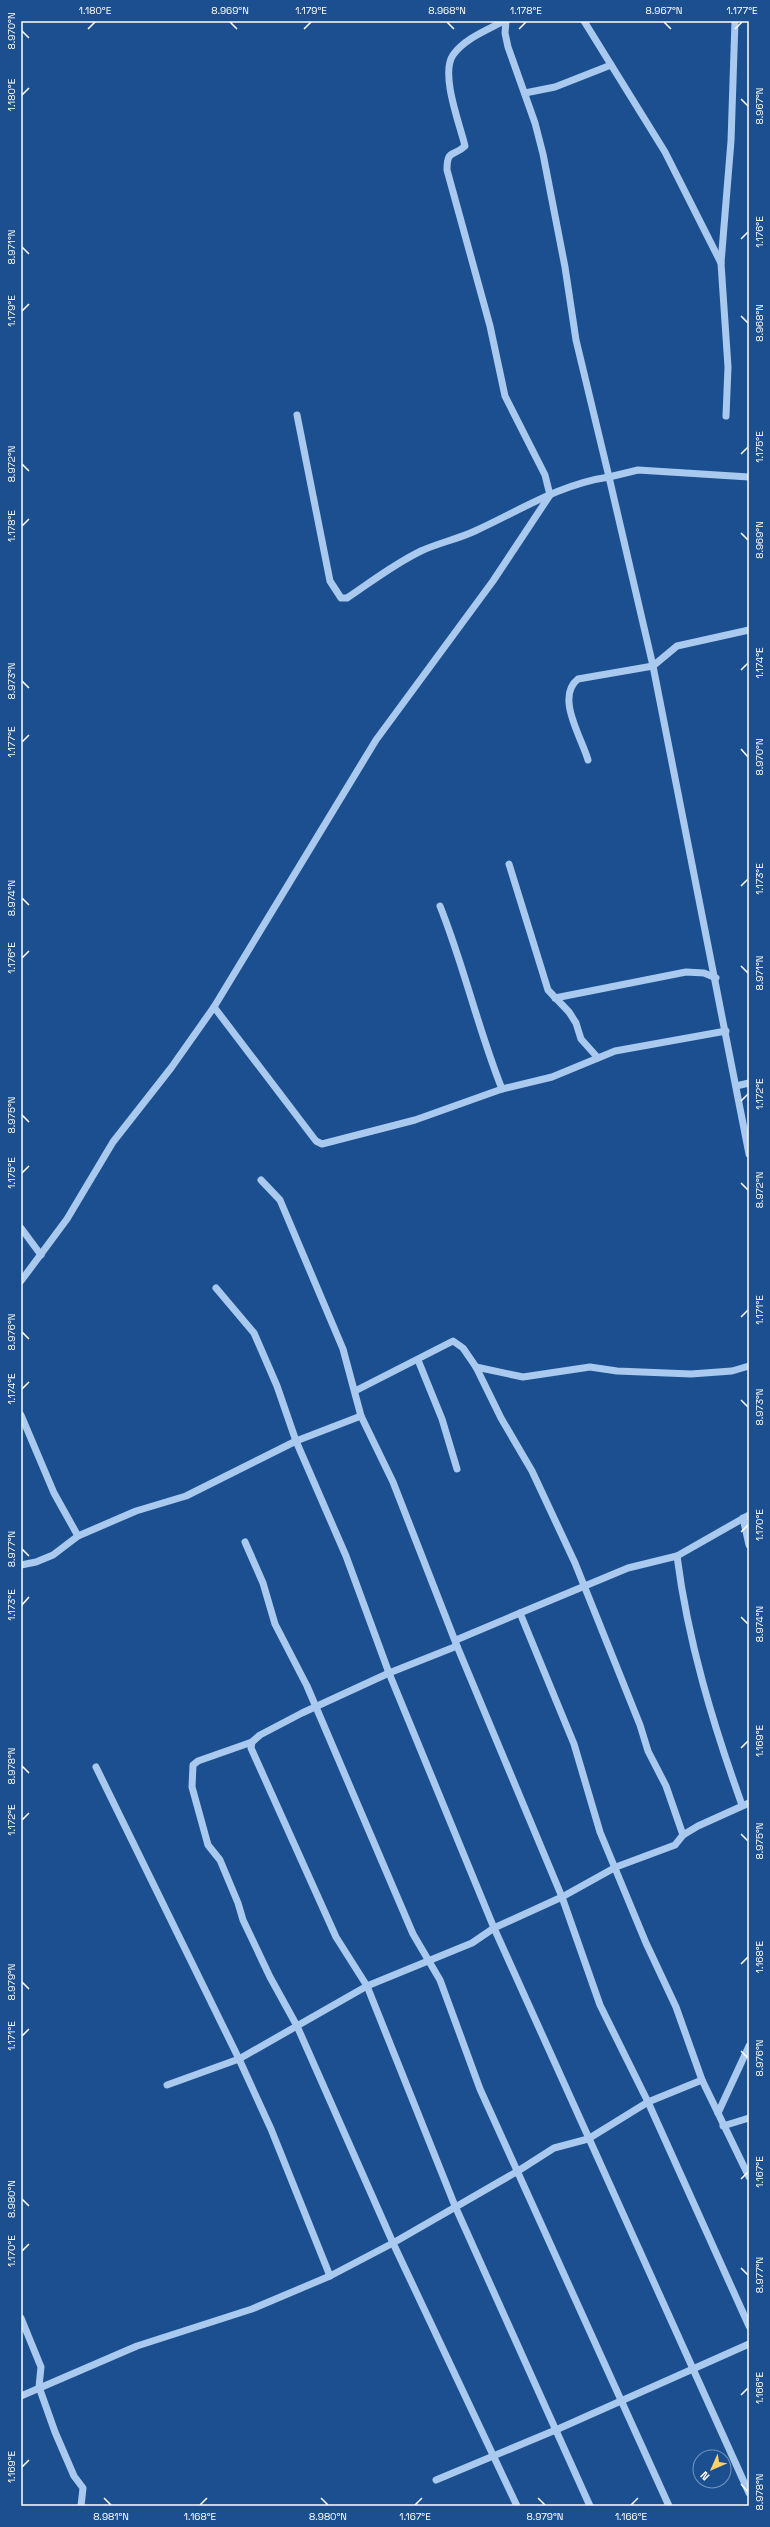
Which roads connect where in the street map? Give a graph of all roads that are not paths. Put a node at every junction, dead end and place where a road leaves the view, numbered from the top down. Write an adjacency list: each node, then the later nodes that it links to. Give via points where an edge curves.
1 (505, 21): 5 (street, via 506,40); 11 (street, via 464,43 452,56 448,67 450,85 466,146 450,154 447,159 447,170 490,326 505,396 545,475)
2 (584, 21): 4 (street)
3 (735, 21): 6 (street, via 731,141)
4 (611, 65): 5 (street, via 554,87); 6 (street, via 665,152)
5 (525, 93): 9 (street, via 543,154 576,340)
6 (721, 263): 8 (street, via 728,367)
7 (297, 415): 11 (street, via 330,581 341,598 346,598 392,567 422,551 476,531)
8 (726, 416)
9 (609, 477): 10 (street, via 638,470); 11 (street, via 587,480); 13 (street)
10 (749, 477)
11 (550, 494): 19 (street, via 493,581 376,740)
12 (749, 630): 13 (street, via 677,646)
13 (653, 666): 14 (street, via 578,679 572,684 568,695 572,715); 17 (street)
14 (588, 760)
15 (509, 864): 18 (street, via 543,977)
16 (440, 906): 24 (street, via 459,953 475,1014)
17 (716, 978): 18 (street, via 704,973 686,972); 20 (street)
18 (555, 998): 21 (street, via 569,1012 587,1048)
19 (214, 1007): 24 (street, via 311,1135 322,1144 415,1120); 28 (street, via 171,1068 113,1142 67,1218)
20 (726, 1031): 21 (street, via 615,1051); 23 (street)
21 (598, 1058): 24 (street, via 552,1077)
22 (749, 1083): 23 (street)
23 (736, 1086): 25 (street)
24 (502, 1089)
25 (749, 1154)
26 (262, 1180): 34 (street, via 280,1200 343,1349)
27 (21, 1228): 28 (street)
28 (41, 1255): 29 (street)
29 (21, 1281)
30 (216, 1288): 37 (street, via 254,1333 277,1386)
31 (418, 1360): 33 (street, via 445,1343 453,1341 463,1348); 34 (street); 38 (street, via 442,1419)
32 (749, 1366): 33 (street, via 732,1371 691,1374 617,1371 590,1367 523,1377)
33 (476, 1367): 45 (street, via 532,1472)
34 (355, 1391): 36 (street)
35 (21, 1415): 40 (street, via 54,1493)
36 (361, 1416): 37 (street); 47 (street, via 393,1482)
37 (296, 1441): 40 (street, via 186,1496 136,1511); 48 (street, via 346,1556)
38 (457, 1469)
39 (746, 1517): 42 (street); 43 (street)
40 (78, 1536): 44 (street, via 53,1555)
41 (245, 1542): 49 (street, via 263,1583 275,1624)
42 (749, 1545)
43 (677, 1556): 45 (street, via 628,1568); 52 (street, via 684,1607 707,1700)
44 (21, 1565)
45 (584, 1587): 46 (street); 53 (street, via 648,1751 666,1786)
46 (520, 1613): 47 (street); 54 (street, via 574,1744 600,1832)
47 (456, 1643): 48 (street); 55 (street)
48 (389, 1673): 49 (street); 56 (street)
49 (316, 1708): 50 (street, via 260,1735); 57 (street, via 392,1879 413,1934)
50 (252, 1742): 58 (street, via 251,1748 336,1937); 59 (street, via 198,1760 191,1772 192,1787 208,1845 220,1860 243,1920)
51 (96, 1766): 61 (street)
52 (745, 1804): 53 (street)
53 (683, 1835): 54 (street, via 675,1845)
54 (616, 1867): 55 (street); 62 (street, via 646,1944 676,2007)
55 (562, 1897): 56 (street); 64 (street, via 600,2005)
56 (494, 1928): 57 (street, via 472,1943); 68 (street)
57 (431, 1961): 58 (street); 69 (street, via 480,2089)
58 (367, 1986): 59 (street); 71 (street)
59 (297, 2026): 61 (street); 72 (street)
60 (749, 2046): 65 (street)
61 (239, 2059): 63 (street); 73 (street)
62 (702, 2080): 64 (street); 65 (street)
63 (167, 2085)
64 (648, 2102): 68 (street); 75 (street)
65 (718, 2113): 67 (street)
66 (749, 2118): 67 (street)
67 (722, 2126): 70 (street)
68 (588, 2139): 69 (street, via 554,2148); 77 (street)
69 (518, 2171): 71 (street); 80 (street)
70 (749, 2177)
71 (455, 2206): 72 (street); 81 (street)
72 (393, 2243): 73 (street); 82 (street)
73 (330, 2276): 78 (street, via 252,2309 137,2346)
74 (21, 2318): 78 (street, via 41,2367)
75 (749, 2326)
76 (749, 2344): 77 (street)
77 (691, 2369): 80 (street); 84 (street)
78 (39, 2387): 79 (street); 85 (street, via 74,2476 83,2488)
79 (21, 2396)
80 (619, 2401): 81 (street); 88 (street)
81 (558, 2429): 82 (street); 87 (street)
82 (494, 2455): 83 (street); 86 (street)
83 (436, 2480)
84 (749, 2493)
85 (81, 2506)
86 (517, 2506)
87 (590, 2506)
88 (669, 2506)

